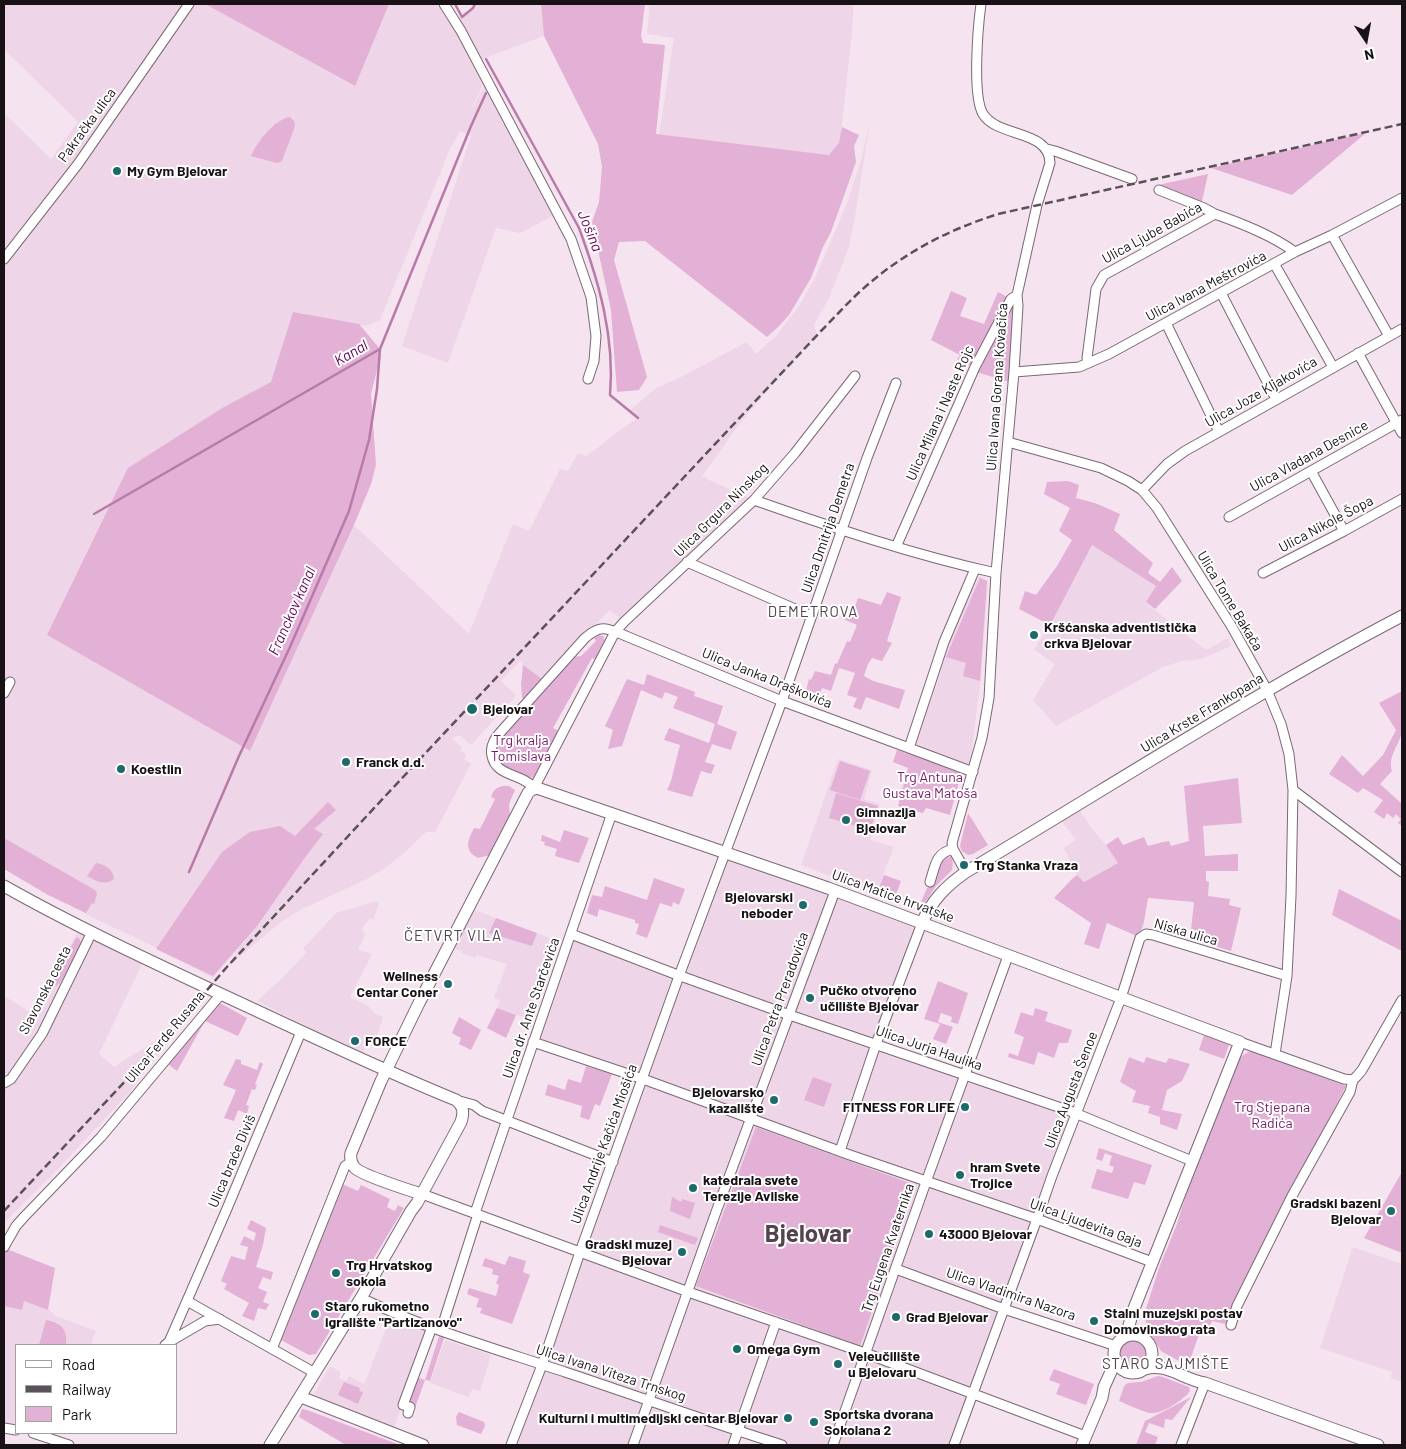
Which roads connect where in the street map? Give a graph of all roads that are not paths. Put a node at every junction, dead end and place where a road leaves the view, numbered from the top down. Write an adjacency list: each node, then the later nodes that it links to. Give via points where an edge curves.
1 (189, 4): 11 (street, Pakračka ulica, via 78,164)
2 (444, 4): 23 (street, via 571,239 592,297 596,336 594,361)
3 (981, 4): 4 (street, via 977,94 982,114 991,123 1038,141)
4 (1046, 150): 5 (street, via 1055,150); 14 (street, Ulica Ivana Gorana Kovačića, via 1050,163)
5 (1132, 179)
6 (1159, 190): 8 (street)
7 (1402, 198): 9 (street, Ulica Ivana Meštrovića)
8 (1215, 214): 10 (street, Ulica Ljube Babića); 19 (street, Ulica Ljube Babića, via 1104,275 1096,289)
9 (1332, 235): 10 (street, Ulica Ivana Meštrovića); 17 (street)
10 (1295, 252): 12 (street, Ulica Ivana Meštrovića)
11 (4, 259)
12 (1274, 264): 13 (street, Ulica Ivana Meštrovića); 20 (street)
13 (1221, 292): 15 (street, Ulica Ivana Meštrovića); 25 (street)
14 (1016, 295): 21 (street, Ulica Ivana Gorana Kovačića); 37 (street, Ulica Milana i Naste Rojc, via 1011,298 975,367)
15 (1166, 323): 19 (street, Ulica Ivana Meštrovića); 27 (street)
16 (1402, 329): 17 (street, Ulica Joze Kljakovića)
17 (1390, 336): 18 (street, Ulica Joze Kljakovića)
18 (1358, 353): 20 (street, Ulica Joze Kljakovića); 26 (street)
19 (1089, 363): 21 (street, Ulica Ivana Meštrovića, via 1079,367)
20 (1333, 367): 25 (street, Ulica Joze Kljakovića)
21 (1014, 372): 29 (street, Ulica Ivana Gorana Kovačića)
22 (855, 376): 33 (street, Ulica Grgura Ninskog)
23 (588, 379)
24 (896, 383): 35 (street, Ulica Dmitrija Demetra)
25 (1276, 400): 27 (street, Ulica Joze Kljakovića)
26 (1400, 421): 28 (street); 30 (street, Ulica Vladana Desnice)
27 (1219, 432): 31 (street, Ulica Joze Kljakovića, via 1167,464)
28 (1402, 433)
29 (1008, 442): 31 (street, Ulica Tome Bakača, via 1101,468); 40 (street, Ulica Ivana Gorana Kovačića)
30 (1311, 471): 34 (street, Ulica Vladana Desnice); 36 (street)
31 (1142, 490): 46 (street, Ulica Tome Bakača, via 1232,627)
32 (1402, 499): 36 (street, Ulica Nikole Šopa)
33 (754, 500): 35 (street); 38 (street, Ulica Grgura Ninskog)
34 (1229, 517)
35 (842, 531): 37 (street); 42 (street, Ulica Dmitrija Demetra)
36 (1344, 532): 41 (street, Ulica Nikole Šopa)
37 (896, 547): 39 (street)
38 (687, 562): 42 (street); 44 (street, Ulica Grgura Ninskog)
39 (976, 569): 40 (street); 49 (street, via 944,642)
40 (996, 573): 50 (street, via 988,698)
41 (1263, 573)
42 (811, 616): 48 (street, Ulica Dmitrija Demetra)
43 (1402, 616): 46 (main road, Ulica Krste Frankopana)
44 (616, 632): 48 (street, Ulica Janka Draškovića); 51 (street); 51 (street, via 602,628 591,633 494,740 491,753 495,766 527,781)
45 (10, 682): 47 (street)
46 (1267, 690): 52 (street, Ulica Tome Bakača, via 1289,754); 56 (main road, Ulica Krste Frankopana)
47 (4, 693)
48 (782, 701): 49 (street, Ulica Janka Draškovića); 55 (street, Ulica Dmitrija Demetra)
49 (909, 748): 50 (street)
50 (974, 772): 54 (street, via 956,826)
51 (534, 788): 53 (main road, Ulica Matice hrvatske); 76 (main road, via 528,793)
52 (1293, 790): 57 (street); 66 (street, Ulica Tome Bakača)
53 (612, 812): 55 (main road, Ulica Matice hrvatske); 63 (street, Ulica dr. Ante Starčevića)
54 (953, 849): 56 (street); 58 (street, via 946,850 938,858)
55 (725, 852): 60 (main road, Ulica Matice hrvatske); 65 (street, Ulica Andrije Kačića Miošića)
56 (966, 872): 61 (main road, via 938,895)
57 (1402, 872)
58 (930, 882)
59 (4, 886): 62 (main road)
60 (835, 891): 61 (main road, Ulica Matice hrvatske); 70 (street, Ulica Petra Preradovića)
61 (922, 923): 64 (main road, Ulica Matice hrvatske); 74 (street)
62 (92, 932): 67 (main road); 80 (street, Slavonska cesta, via 42,1034 11,1079)
63 (571, 934): 65 (street, Ulica Jurja Haulika); 72 (street, Ulica dr. Ante Starčevića)
64 (1008, 956): 68 (main road, Ulica Matice hrvatske); 77 (street)
65 (679, 976): 70 (street, Ulica Jurja Haulika); 78 (street, Ulica Andrije Kačića Miošića)
66 (1287, 976): 68 (street, Niska ulica, via 1146,934 1140,938); 75 (street, Ulica Tome Bakača)
67 (221, 994): 71 (main road, Ulica Ferde Rusana); 97 (street, Ulica Ferde Rusana, via 101,1137 16,1226)
68 (1121, 998): 73 (main road, Ulica Matice hrvatske); 83 (street, Ulica Augusta Šenoe)
69 (1402, 1000): 79 (street)
70 (788, 1015): 74 (street, Ulica Jurja Haulika); 84 (street, Ulica Petra Preradovića)
71 (301, 1032): 76 (main road, Ulica Ferde Rusana, via 368,1063); 104 (street, Ulica braće Diviš)
72 (533, 1042): 78 (street, Trg Eugena Kvaternika); 86 (street, Ulica dr. Ante Starčevića)
73 (1240, 1042): 75 (street); 88 (main road)
74 (876, 1044): 77 (street, Ulica Jurja Haulika); 87 (street)
75 (1275, 1054): 79 (street, via 1344,1080)
76 (383, 1076): 81 (main road); 89 (main road, via 351,1153)
77 (965, 1076): 83 (street, Ulica Jurja Haulika); 91 (street)
78 (643, 1079): 84 (street, Trg Eugena Kvaternika); 90 (street, Ulica Andrije Kačića Miošića)
79 (1353, 1080): 108 (street, via 1350,1092 1292,1196 1241,1298)
80 (4, 1083)
81 (456, 1100): 82 (street); 85 (main road, via 463,1109)
82 (482, 1111): 85 (street, via 469,1112); 86 (street)
83 (1076, 1114): 88 (street, Ulica Jurja Haulika); 96 (street, Ulica Augusta Šenoe)
84 (752, 1118): 87 (street, Trg Eugena Kvaternika); 101 (street)
85 (462, 1119): 93 (main road)
86 (507, 1121): 90 (street); 95 (street, Ulica dr. Ante Starčevića)
87 (840, 1151): 91 (street, Trg Eugena Kvaternika)
88 (1192, 1161): 99 (main road)
89 (351, 1162): 92 (main road, via 360,1171); 113 (street, via 345,1166)
90 (613, 1162): 98 (street, Ulica Andrije Kačića Miošića)
91 (926, 1182): 96 (street, Ulica Ljudevita Gaja); 100 (street, Trg Eugena Kvaternika)
92 (406, 1189): 93 (main road); 94 (main road, via 412,1200)
93 (422, 1194): 94 (main road); 95 (street)
94 (411, 1211): 102 (main road)
95 (476, 1213): 98 (street); 109 (street, Ulica dr. Ante Starčevića)
96 (1037, 1219): 99 (street, Ulica Ljudevita Gaja); 105 (street, Ulica Augusta Šenoe)
97 (4, 1247)
98 (580, 1252): 101 (street); 117 (street, Ulica Andrije Kačića Miošića)
99 (1152, 1262): 103 (main road)
100 (896, 1269): 105 (street, Ulica Vladimira Nazora); 115 (street, Trg Eugena Kvaternika)
101 (687, 1291): 107 (street); 125 (street)
102 (361, 1298): 109 (street, Ulica Ivana Viteza Trnskog); 119 (main road)
103 (1138, 1299): 110 (main road, via 1137,1320); 111 (main road, via 1128,1329)
104 (187, 1301): 106 (street); 112 (street, Ulica braće Diviš)
105 (1004, 1308): 111 (street, Ulica Vladimira Nazora); 122 (street, Ulica Augusta Šenoe)
106 (220, 1319): 112 (street, via 205,1321); 113 (street)
107 (776, 1322): 115 (street); 127 (street)
108 (1231, 1325)
109 (437, 1329): 117 (street, Ulica Ivana Viteza Trnskog); 126 (street, Ulica dr. Ante Starčevića, via 403,1405 410,1407)
110 (1142, 1338): 111 (main road, via 1132,1336); 114 (main road)
111 (1119, 1343): 116 (main road)
112 (167, 1344)
113 (272, 1349): 119 (street)
114 (1151, 1350): 118 (main road, via 1151,1360); 121 (main road, via 1159,1358)
115 (865, 1353): 122 (street); 137 (street, Trg Eugena Kvaternika)
116 (1115, 1358): 120 (main road, via 1120,1368); 124 (main road)
117 (542, 1365): 125 (street, Ulica Ivana Viteza Trnskog); 133 (street, Ulica Andrije Kačića Miošića)
118 (1145, 1369): 120 (main road); 121 (main road, via 1162,1368)
119 (315, 1373): 123 (main road)
120 (1129, 1373): 124 (main road, via 1114,1380)
121 (1205, 1382): 139 (street); 140 (main road)
122 (974, 1394): 129 (street); 138 (street, Ulica Augusta Šenoe)
123 (301, 1397): 131 (main road); 132 (main road)
124 (1102, 1398): 129 (main road)
125 (650, 1400): 127 (street, Ulica Ivana Viteza Trnskog); 134 (street)
126 (408, 1413)
127 (738, 1431): 135 (street); 136 (street, Ulica Ivana Viteza Trnskog)
128 (38, 1434): 130 (street)
129 (1084, 1441)
130 (69, 1445)
131 (270, 1445)
132 (423, 1445)
133 (511, 1445)
134 (633, 1445)
135 (733, 1445)
136 (782, 1445)
137 (833, 1445)
138 (954, 1445)
139 (1180, 1445)
140 (1378, 1445)

